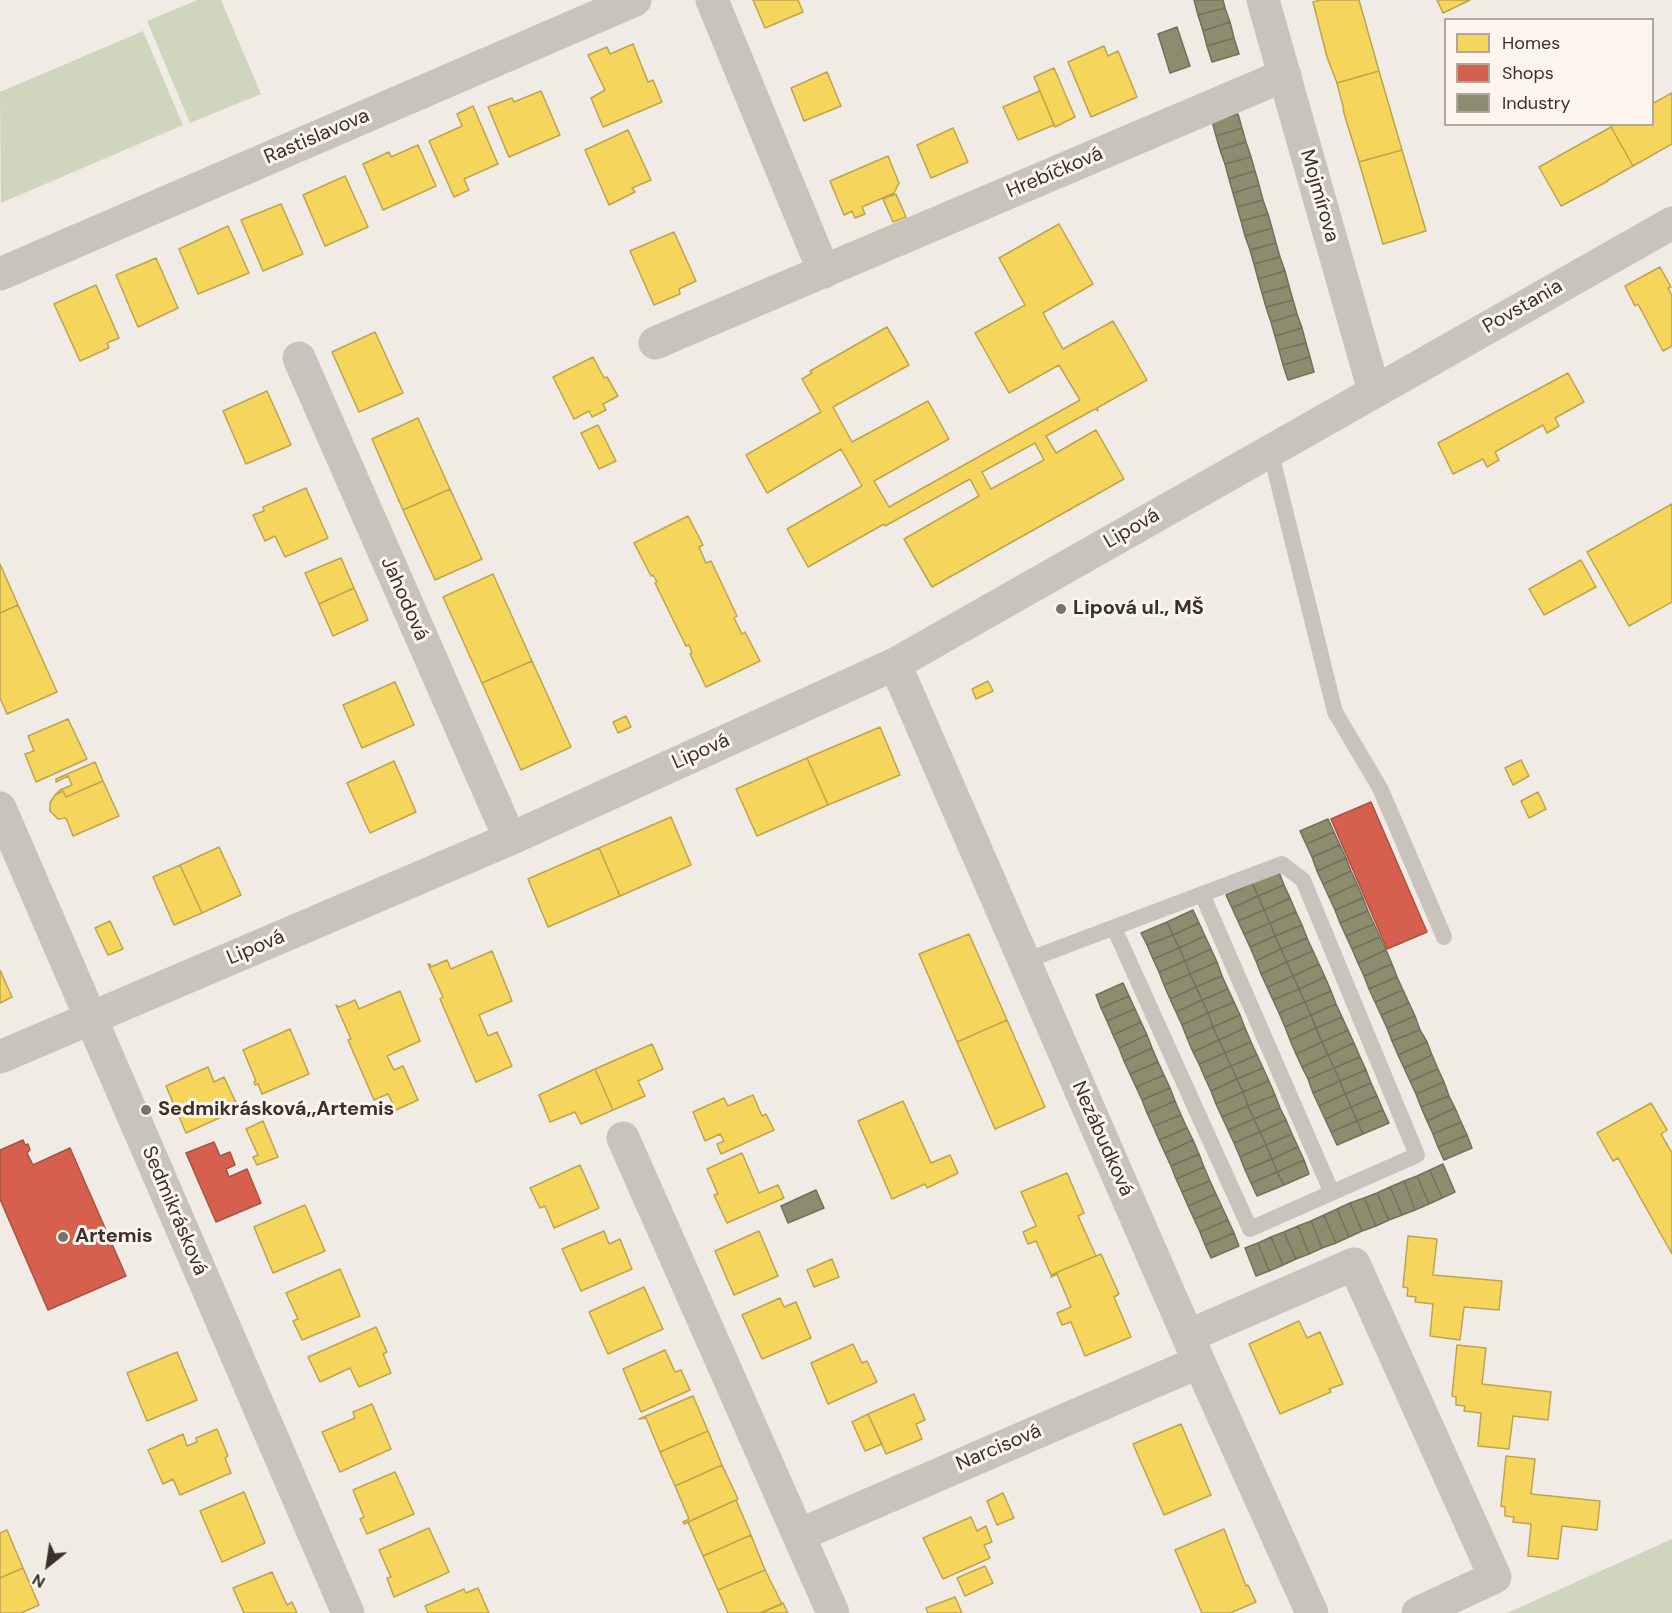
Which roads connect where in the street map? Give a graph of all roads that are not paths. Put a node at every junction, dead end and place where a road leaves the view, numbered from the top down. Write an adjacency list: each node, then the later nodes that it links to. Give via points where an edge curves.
1 (634, 0): 7 (street, Rastislavova)
2 (712, 0): 6 (street)
3 (1263, 0): 4 (street, Mojmírova)
4 (1285, 75): 6 (street, Hrebíčková); 10 (street, Mojmírova)
5 (1672, 223): 10 (street, Povstania)
6 (824, 272): 8 (street, Hrebíčková)
7 (0, 274)
8 (656, 343)
9 (299, 358): 14 (street, Jahodová)
10 (1374, 392): 11 (street, Lipová)
11 (1270, 450): 12 (street, Lipová); 17 (lane, via 1335,712 1380,788)
12 (895, 664): 14 (street, Lipová); 18 (street, Nezábudková)
13 (0, 808): 19 (street, Sedmikrásková)
14 (510, 839): 19 (street, Lipová)
15 (1202, 894): 16 (lane); 22 (lane); 22 (lane, via 1282,864 1303,880 1417,1155)
16 (1114, 928): 18 (lane); 22 (lane, via 1250,1229)
17 (1444, 937)
18 (1025, 961): 23 (street, Nezábudková)
19 (91, 1020): 20 (street, Lipová); 25 (street, Sedmikrásková)
20 (0, 1057)
21 (623, 1138): 24 (street)
22 (1332, 1193)
23 (1194, 1349): 24 (street, Narcisová); 27 (street, Nezábudková); 28 (street, Narcisová, via 1354,1264 1495,1577)
24 (799, 1535): 26 (street)
25 (348, 1613)
26 (834, 1613)
27 (1312, 1613)
28 (1418, 1613)

